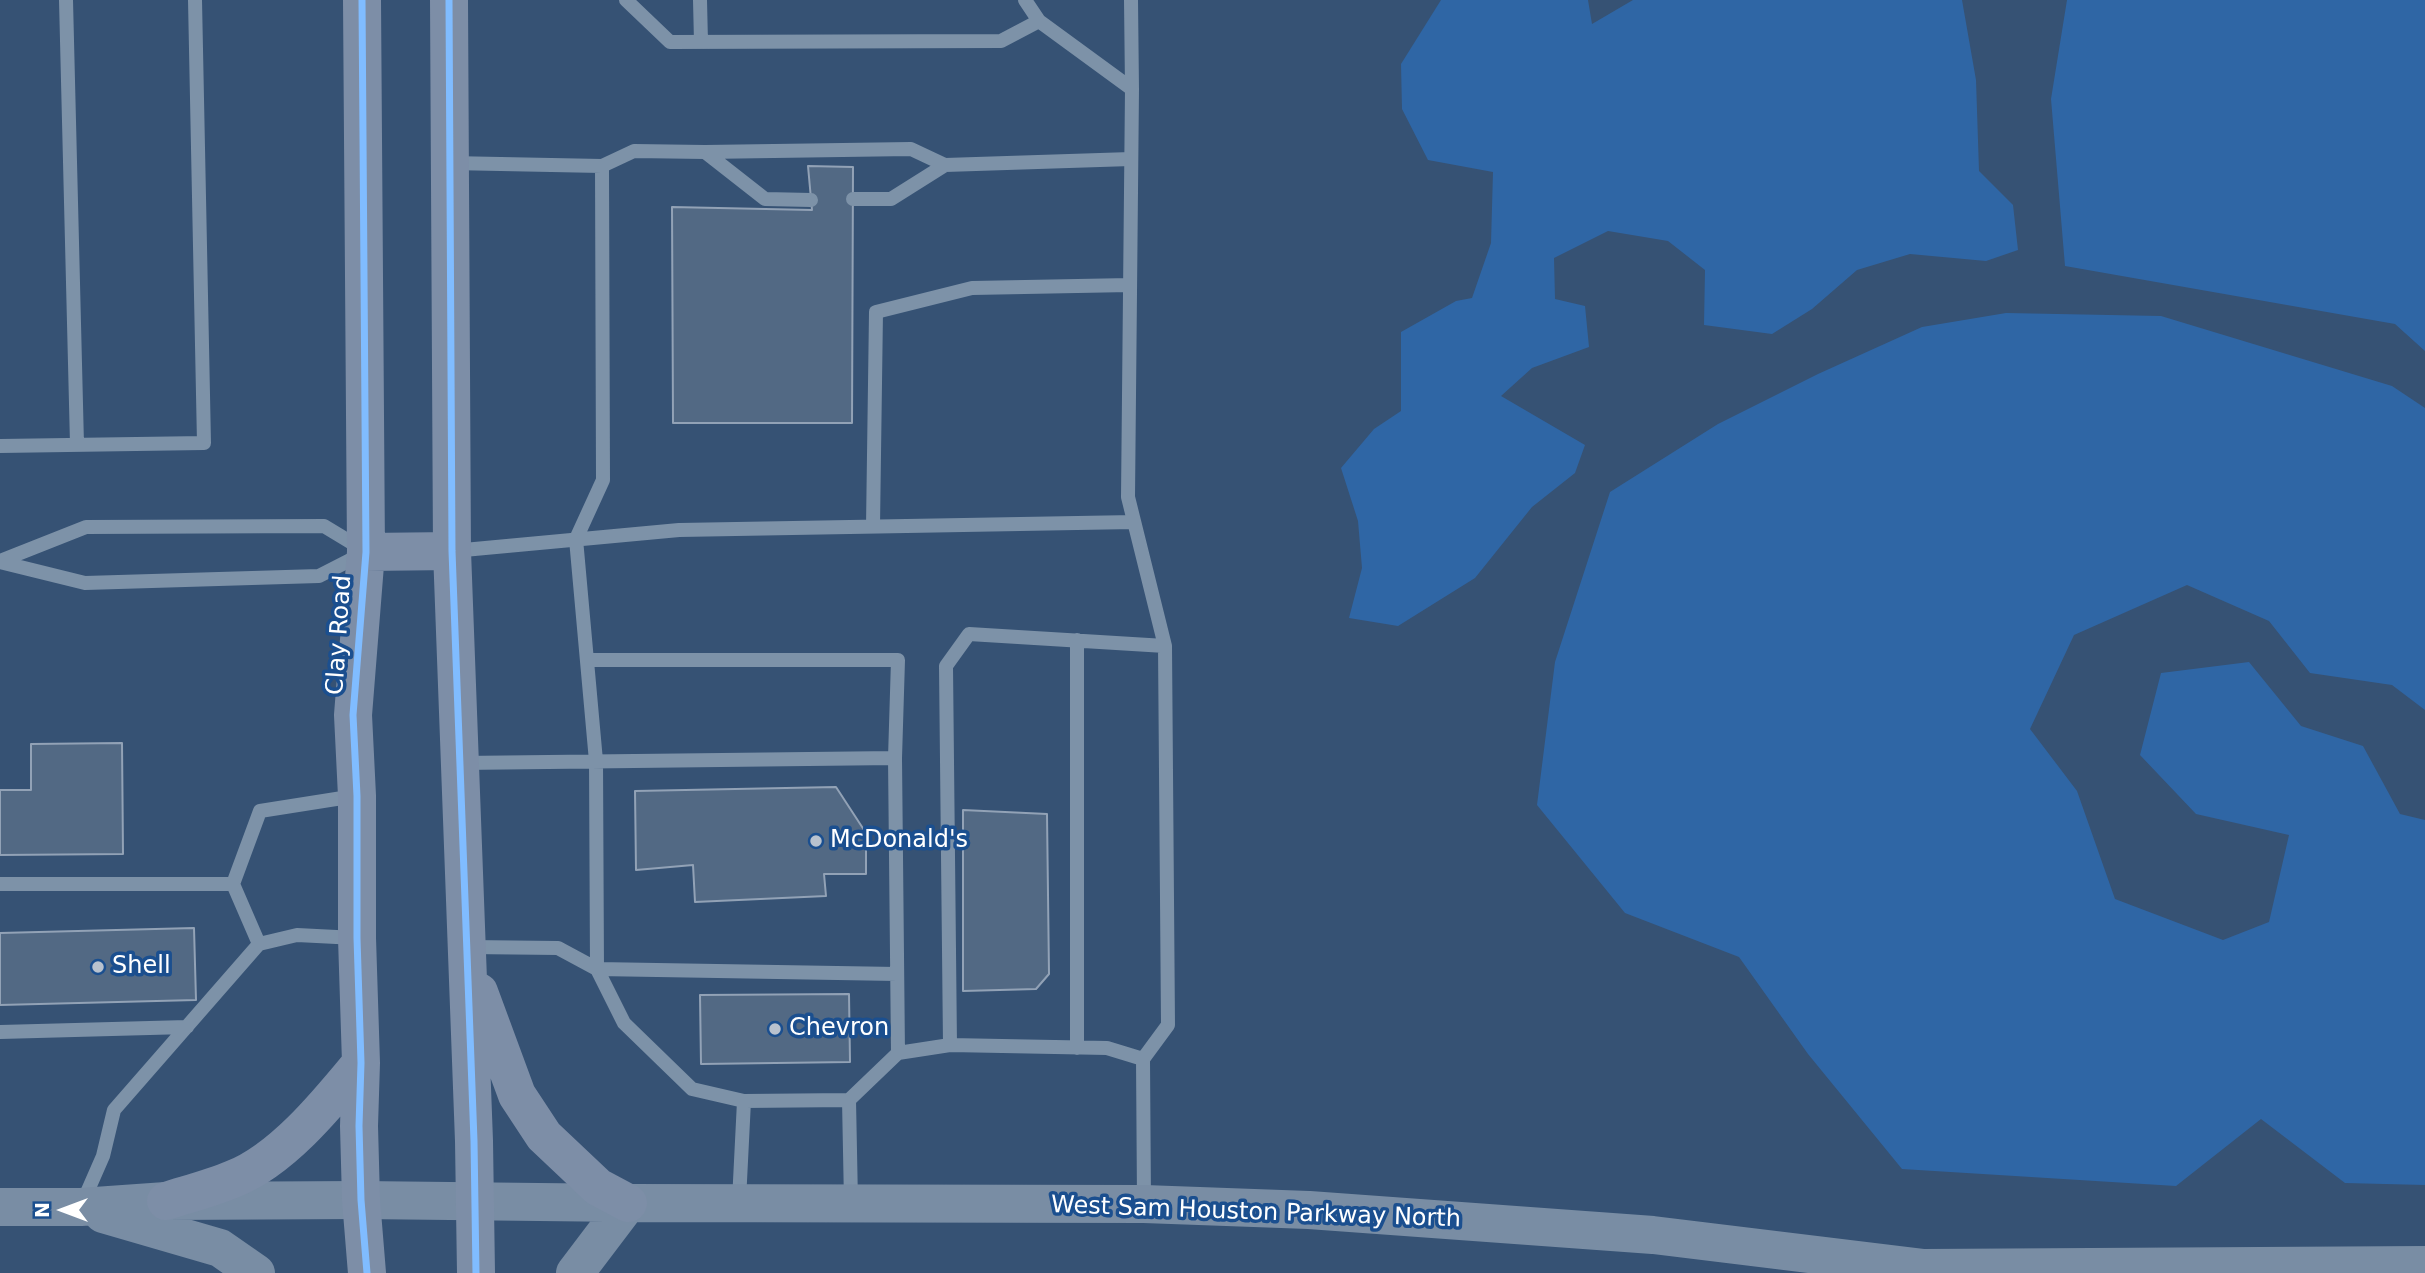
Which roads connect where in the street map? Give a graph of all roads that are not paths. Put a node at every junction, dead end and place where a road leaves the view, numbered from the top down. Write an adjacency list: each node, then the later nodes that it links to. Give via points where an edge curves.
1 (66, 0): 20 (lane)
2 (195, 0): 20 (lane, via 204,443)
3 (362, 0): 26 (main road, Clay Road)
4 (449, 0): 14 (main road)
5 (625, 0): 10 (lane, via 670,42)
6 (700, 0): 10 (lane)
7 (1025, 0): 9 (lane)
8 (1131, 0): 11 (lane)
9 (1039, 21): 10 (lane, via 1001,41); 11 (lane)
10 (701, 42)
11 (1132, 89): 13 (lane)
12 (705, 152): 15 (lane, via 911,149); 16 (lane, via 634,150); 18 (lane, via 765,199)
13 (1131, 159): 15 (lane); 19 (lane)
14 (450, 163): 16 (lane); 25 (main road)
15 (945, 165): 17 (lane, via 891,199)
16 (602, 166): 24 (lane, via 603,480)
17 (853, 199)
18 (811, 200)
19 (1130, 285): 22 (lane, via 1128,497); 23 (lane, via 972,288 876,312)
20 (77, 444): 21 (lane)
21 (0, 446)
22 (1134, 522): 23 (lane); 29 (lane)
23 (873, 526): 24 (lane, via 679,530)
24 (576, 539): 25 (lane); 30 (lane)
25 (452, 551): 26 (main road); 33 (main road)
26 (366, 552): 27 (lane, via 319,576 85,583); 27 (lane, via 324,526 86,527); 34 (main road, Clay Road, via 353,715)
27 (0, 562)
28 (1077, 640): 29 (lane); 44 (lane, via 969,634 946,666); 45 (lane)
29 (1165, 646): 47 (lane, via 1168,1025)
30 (587, 660): 31 (lane, via 898,660); 32 (lane)
31 (894, 758): 32 (lane); 41 (lane)
32 (596, 761): 33 (lane); 40 (lane)
33 (460, 763): 39 (main road)
34 (357, 796): 36 (lane, via 260,811); 37 (main road, Clay Road)
35 (0, 884): 36 (lane)
36 (233, 884): 38 (lane)
37 (357, 938): 38 (lane, via 297,935); 48 (main road, Clay Road)
38 (259, 944): 42 (lane)
39 (467, 954): 40 (lane, via 558,948); 52 (main road); 54 (main road, via 517,1096 544,1136 598,1187)
40 (597, 969): 41 (lane); 50 (lane, via 624,1023 692,1089)
41 (897, 974): 46 (lane)
42 (187, 1027): 43 (lane); 59 (lane, via 114,1110 103,1156)
43 (0, 1032)
44 (950, 1045): 45 (lane); 46 (lane)
45 (1077, 1048): 47 (lane, via 1108,1048)
46 (898, 1053): 49 (lane)
47 (1143, 1059): 57 (lane)
48 (361, 1063): 51 (main road, Clay Road); 53 (main road, via 276,1153 236,1178)
49 (849, 1100): 50 (lane); 56 (lane)
50 (744, 1101): 55 (lane)
51 (361, 1200): 52 (main road, West Sam Houston Parkway North); 53 (main road, West Sam Houston Parkway North); 62 (main road, Clay Road)
52 (476, 1200): 54 (main road, West Sam Houston Parkway North); 63 (main road)
53 (166, 1201): 59 (main road, West Sam Houston Parkway North)
54 (628, 1203): 55 (main road, West Sam Houston Parkway North); 64 (main road)
55 (738, 1203): 56 (main road, West Sam Houston Parkway North)
56 (851, 1204): 57 (main road, West Sam Houston Parkway North)
57 (1144, 1204): 60 (main road, West Sam Houston Parkway North, via 1309,1210 1653,1235 1924,1268)
58 (0, 1207): 59 (main road, West Sam Houston Parkway North)
59 (81, 1207): 61 (main road, via 220,1248)
60 (2425, 1265)
61 (256, 1273)
62 (367, 1273)
63 (476, 1273)
64 (575, 1273)

